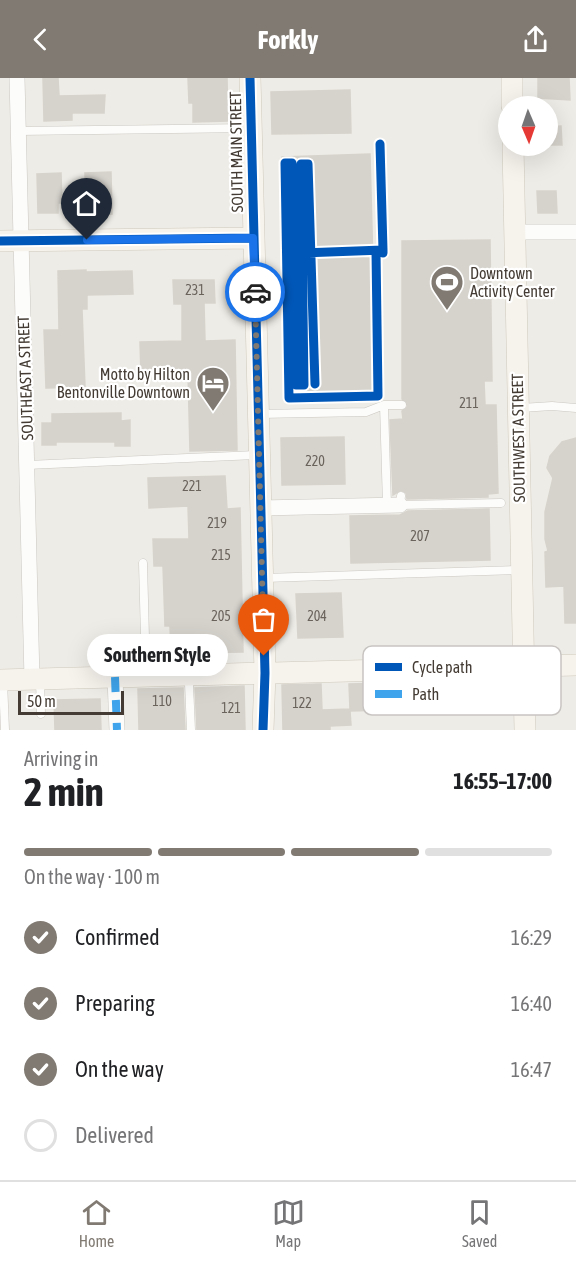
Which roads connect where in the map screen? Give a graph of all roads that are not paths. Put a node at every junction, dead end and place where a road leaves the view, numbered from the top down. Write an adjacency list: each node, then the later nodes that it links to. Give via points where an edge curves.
1 (16, 78): 6 (street, SOUTHEAST A STREET)
2 (250, 78): 5 (street, SOUTH MAIN STREET)
3 (512, 78): 4 (street)
4 (512, 96)
5 (250, 128): 6 (lane); 10 (street, SOUTH MAIN STREET)
6 (18, 131): 11 (street, SOUTHEAST A STREET)
7 (513, 156): 8 (street, SOUTHWEST A STREET)
8 (514, 232): 9 (street); 14 (street, SOUTHWEST A STREET)
9 (576, 232)
10 (253, 238): 11 (street); 16 (street, SOUTH MAIN STREET)
11 (10, 241): 18 (street, SOUTHEAST A STREET)
12 (384, 405): 13 (lane); 16 (lane, via 366,412); 19 (lane)
13 (402, 405)
14 (518, 408): 15 (lane); 23 (street, SOUTHWEST A STREET)
15 (576, 408)
16 (258, 414): 17 (street, SOUTH MAIN STREET)
17 (259, 454): 18 (lane); 21 (street, SOUTH MAIN STREET)
18 (27, 465): 32 (street, SOUTHEAST A STREET)
19 (396, 502): 20 (lane); 21 (street)
20 (501, 503)
21 (260, 508): 24 (street, SOUTH MAIN STREET)
22 (143, 563): 30 (lane)
23 (520, 570): 24 (lane); 25 (street, SOUTHWEST A STREET)
24 (262, 578): 29 (street, SOUTH MAIN STREET)
25 (522, 646)
26 (576, 665): 27 (street)
27 (561, 666)
28 (363, 671): 29 (street)
29 (265, 674): 30 (street); 40 (street, SOUTH MAIN STREET)
30 (146, 676): 31 (street)
31 (115, 677): 32 (street); 38 (street)
32 (36, 679): 33 (street); 35 (lane)
33 (2, 680): 37 (lane)
34 (189, 684): 39 (lane)
35 (41, 714)
36 (524, 715): 41 (street, SOUTHWEST A STREET)
37 (5, 730)
38 (117, 730)
39 (191, 730)
40 (263, 730)
41 (525, 730)

